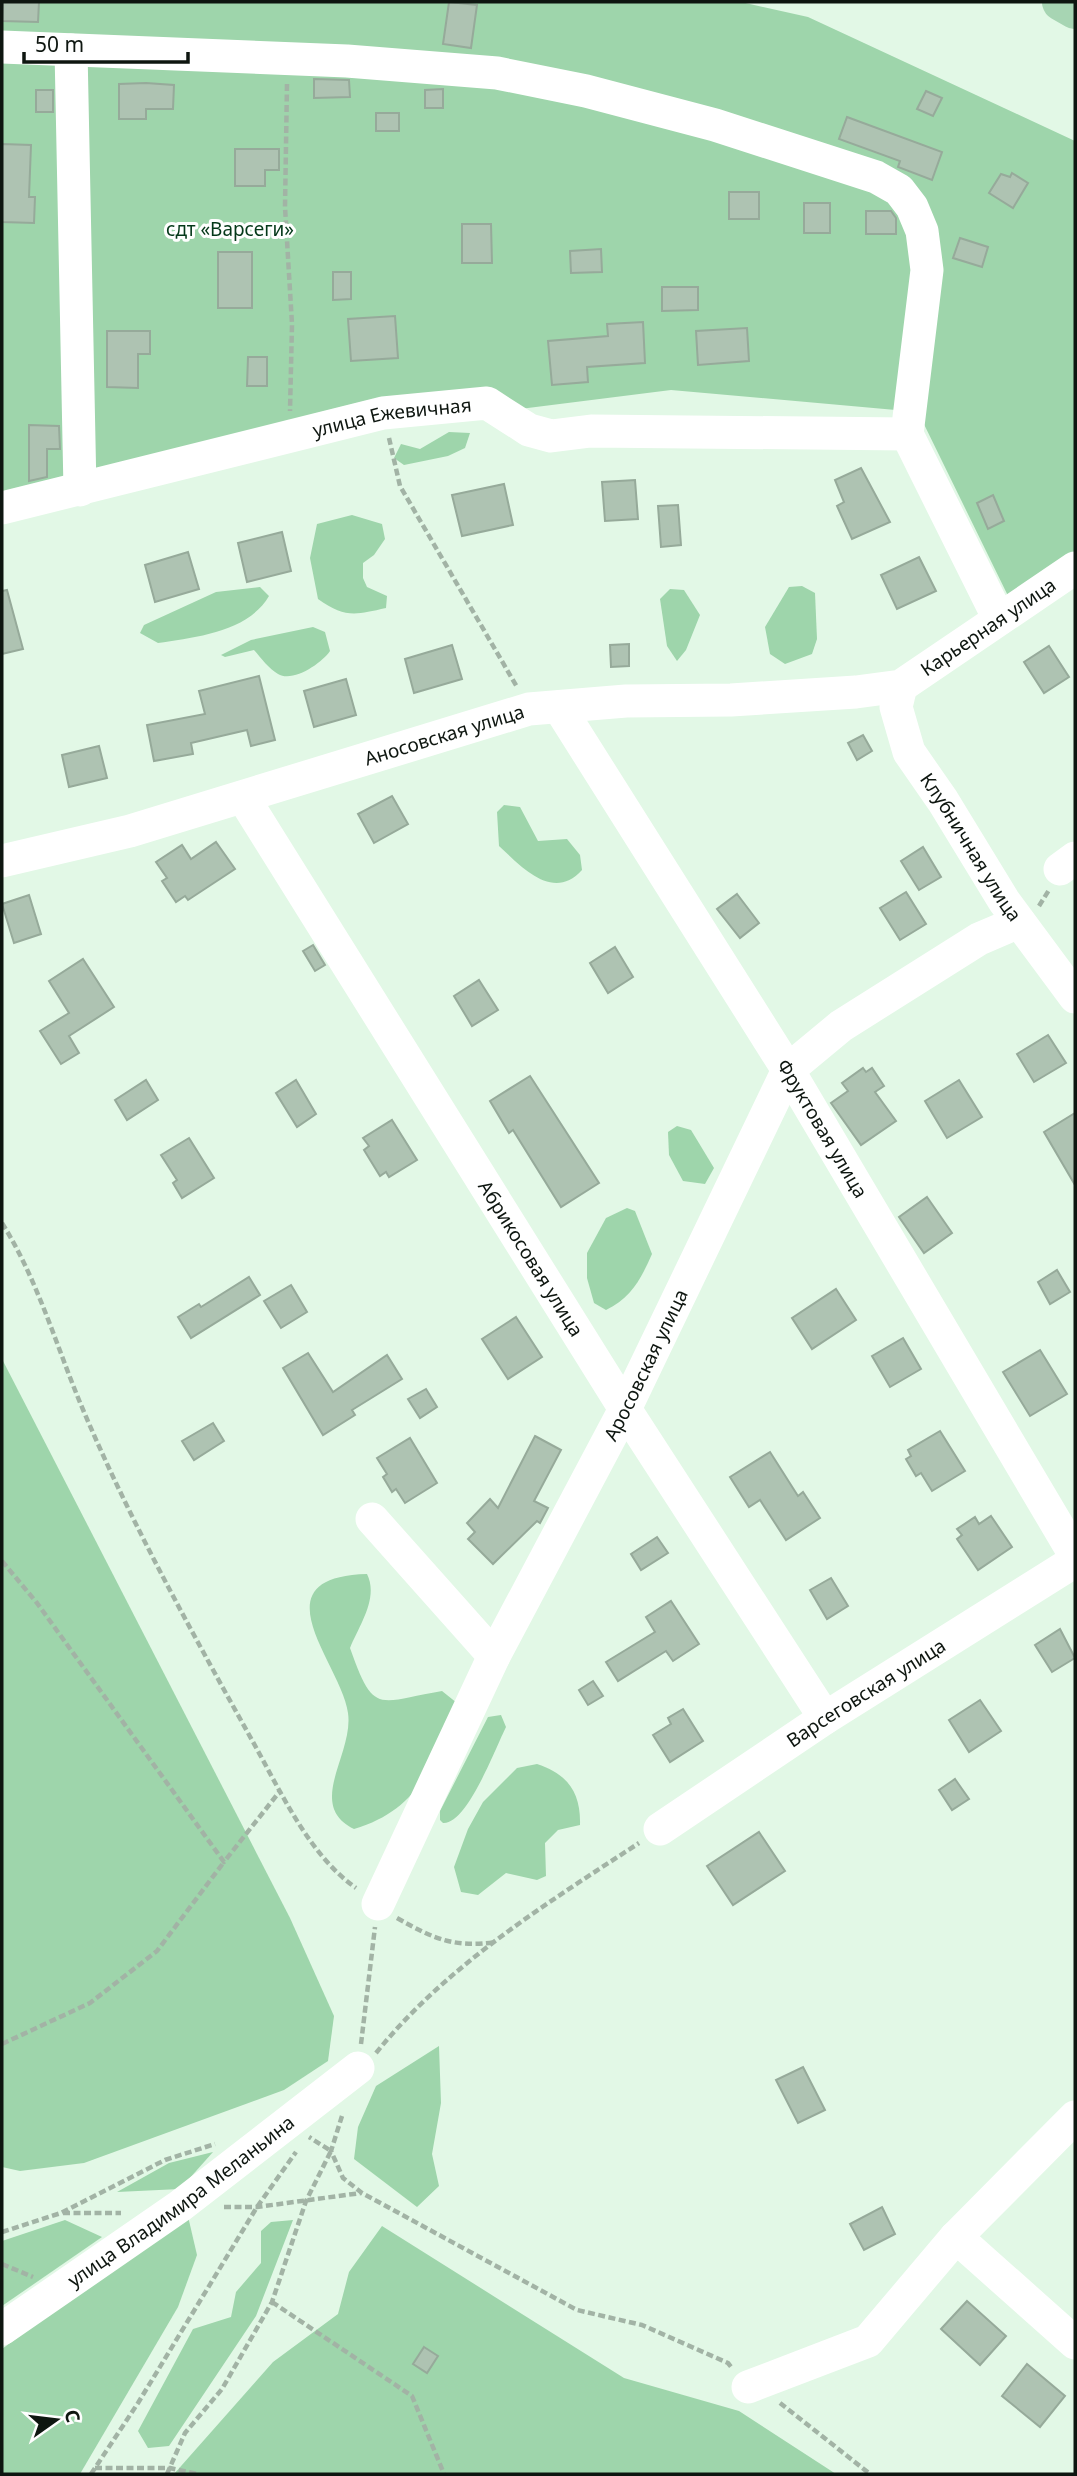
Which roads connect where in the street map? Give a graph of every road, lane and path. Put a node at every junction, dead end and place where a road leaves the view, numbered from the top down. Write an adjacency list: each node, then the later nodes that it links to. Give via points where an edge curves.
1 (1061, 2): 2 (main road)
2 (1075, 10)
3 (2, 47): 4 (street)
4 (71, 50): 5 (street); 9 (street)
5 (287, 58): 7 (street, via 497,74 586,91 715,125 876,177 899,190 922,231 927,270); 8 (path)
6 (383, 414): 7 (street, улица Ежевичная, via 486,403 529,430 551,436 591,431); 8 (street, улица Ежевичная); 14 (path, via 401,486)
7 (907, 434): 12 (street)
8 (290, 438): 9 (street, улица Ежевичная)
9 (80, 490): 10 (street, улица Ежевичная)
10 (2, 508)
11 (1075, 568): 12 (street, Карьерная улица)
12 (999, 619): 13 (street, Карьерная улица)
13 (901, 686): 14 (street, Аносовская улица, via 731,700); 18 (street, Клубничная улица, via 896,706 909,752)
14 (544, 708): 15 (street, Аносовская улица); 20 (street, Фруктовая улица)
15 (243, 797): 16 (street, Аносовская улица, via 130,831); 22 (street, Абрикосовая улица)
16 (2, 861)
17 (1068, 863): 18 (path, via 1039,906)
18 (1019, 922): 19 (street, Клубничная улица); 20 (street, Аросовская улица, via 979,939 841,1027)
19 (1075, 997)
20 (788, 1070): 22 (street, Аросовская улица); 24 (street, Фруктовая улица)
21 (2, 1223): 29 (path, via 25,1260 84,1412 154,1566)
22 (625, 1409): 27 (street, Аросовская улица); 28 (street, Абрикосовая улица)
23 (372, 1519): 27 (street)
24 (1075, 1555)
25 (2, 1561): 31 (path)
26 (1075, 1561): 28 (street, Варсеговская улица)
27 (494, 1656): 32 (street, Аросовская улица)
28 (825, 1718): 30 (street, Варсеговская улица)
29 (281, 1791): 31 (path); 32 (path, via 333,1871)
30 (660, 1829): 33 (path)
31 (224, 1862): 34 (path, via 157,1951 90,2003)
32 (378, 1904): 33 (path, via 425,1934 466,1946); 35 (path)
33 (496, 1942): 35 (path, via 457,1972)
34 (2, 2044)
35 (358, 2068): 45 (street, улица Владимира Меланьина, via 180,2206)
36 (343, 2113): 41 (path)
37 (1075, 2117): 43 (street)
38 (314, 2126): 39 (path)
39 (307, 2136): 41 (path); 48 (path, via 257,2207)
40 (225, 2140): 42 (path, via 164,2160 61,2213)
41 (331, 2151): 44 (path, via 306,2201); 47 (path, via 343,2178 362,2193 577,2310 642,2325 728,2363)
42 (2, 2232)
43 (956, 2237): 46 (street); 47 (street, via 867,2341)
44 (272, 2302): 49 (path, via 222,2389 185,2432); 53 (path, via 412,2396)
45 (2, 2329)
46 (1075, 2343)
47 (748, 2387): 54 (path, via 787,2406)
48 (94, 2468): 49 (path); 50 (path)
49 (170, 2468): 51 (path); 52 (path)
50 (91, 2474)
51 (167, 2474)
52 (197, 2474)
53 (444, 2474)
54 (870, 2474)

